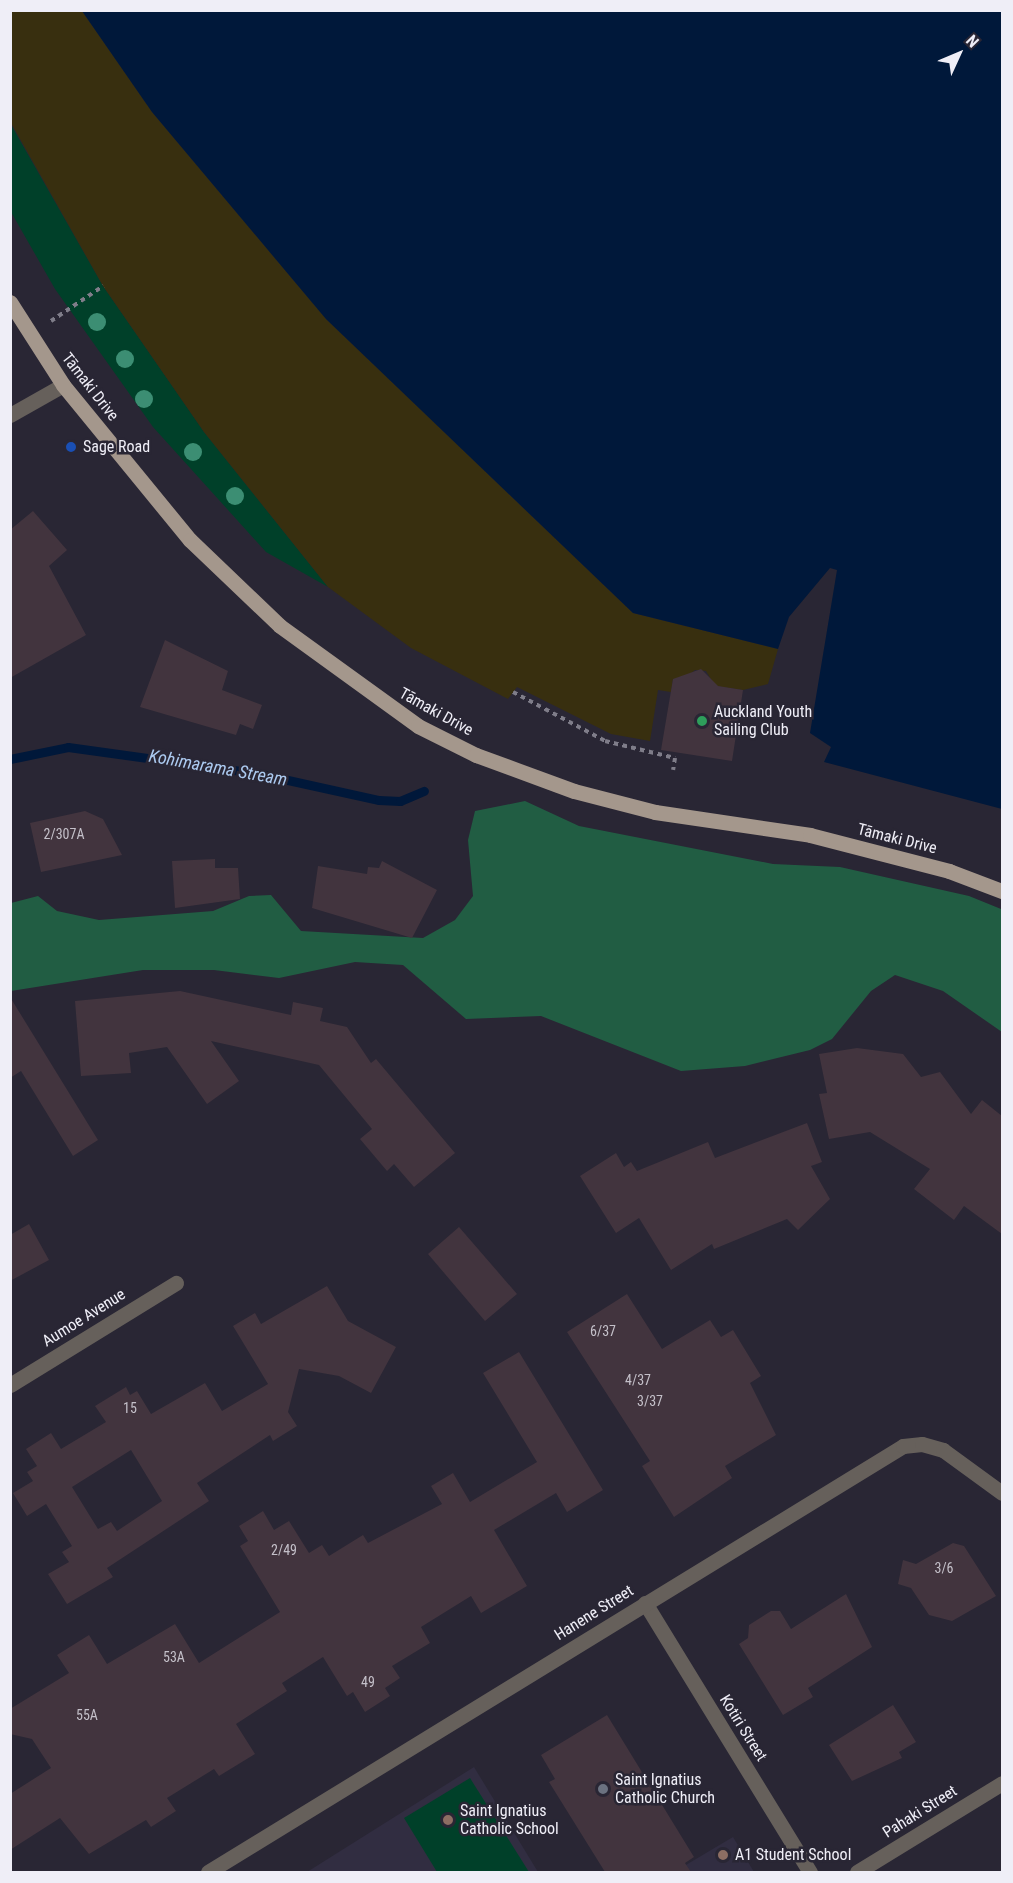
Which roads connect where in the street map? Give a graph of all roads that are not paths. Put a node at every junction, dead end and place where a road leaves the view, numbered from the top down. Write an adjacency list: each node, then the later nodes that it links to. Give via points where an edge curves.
1 (10, 302): 2 (main road, Tāmaki Drive)
2 (63, 385): 3 (street); 4 (main road, Tāmaki Drive, via 190,540 247,596 320,658 418,726 476,755 574,791 655,812 810,835 949,871)
3 (10, 415)
4 (1002, 891)
5 (176, 1283): 6 (street, Aumoe Avenue)
6 (10, 1385)
7 (1002, 1493): 8 (street, Hanene Street, via 943,1450 922,1444 903,1446)
8 (645, 1603): 10 (street, Hanene Street); 11 (street, Kotiri Street)
9 (1002, 1783): 12 (street, Pahaki Street)
10 (207, 1872)
11 (810, 1872)
12 (857, 1872)

